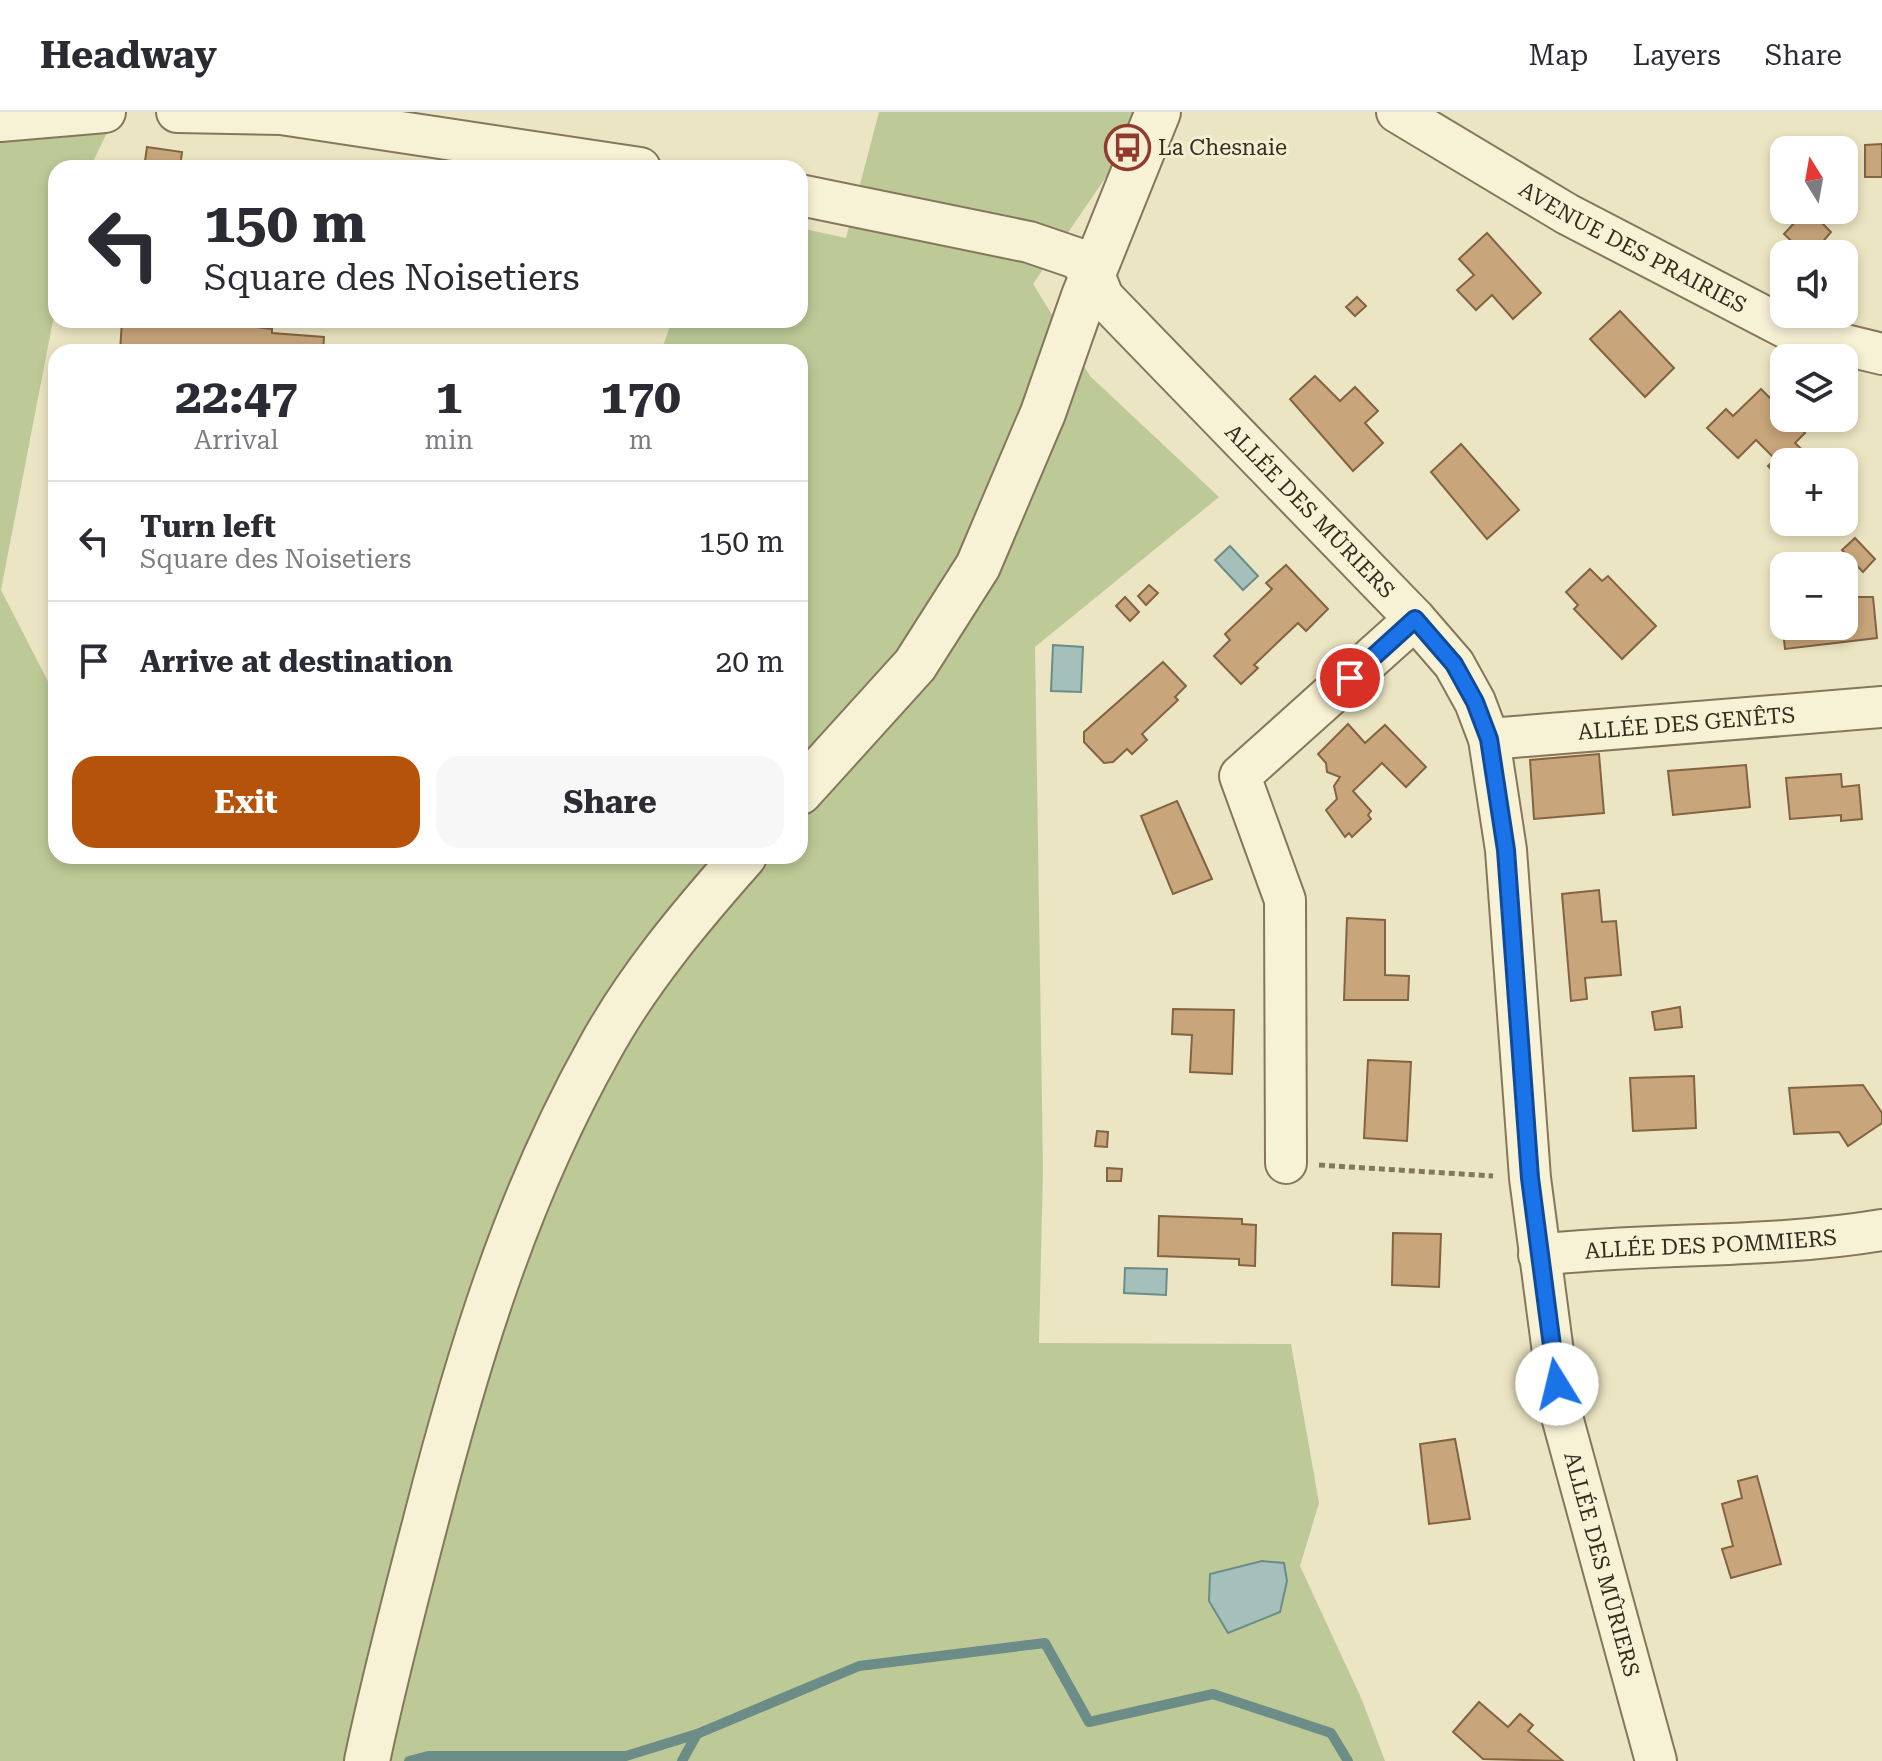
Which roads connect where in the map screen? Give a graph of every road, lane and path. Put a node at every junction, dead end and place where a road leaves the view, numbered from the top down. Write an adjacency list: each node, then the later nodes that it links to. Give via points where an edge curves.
1 (105, 112): 6 (street)
2 (177, 112): 5 (street)
3 (1158, 112): 9 (street)
4 (1397, 112): 10 (street, AVENUE DES PRAIRIES, via 1567,214 1796,333)
5 (281, 113): 7 (street)
6 (0, 121)
7 (588, 160)
8 (808, 197): 9 (street, via 1029,242 1076,258)
9 (1094, 274): 11 (street, ALLÉE DES MÛRIERS, via 1103,297); 14 (street, via 978,566 915,665)
10 (1882, 354)
11 (1415, 619): 13 (street, ALLÉE DES MÛRIERS, via 1454,664); 16 (street, via 1240,776 1285,900)
12 (1882, 707): 13 (street, ALLÉE DES GENÊTS)
13 (1489, 739): 17 (street, ALLÉE DES MÛRIERS, via 1506,850)
14 (808, 783)
15 (737, 864): 20 (street, via 698,908 600,1047 543,1158 510,1238 447,1440)
16 (1286, 1163): 17 (path)
17 (1530, 1178): 19 (street, ALLÉE DES MÛRIERS)
18 (1882, 1230): 19 (street, ALLÉE DES POMMIERS, via 1795,1242)
19 (1539, 1255): 21 (street, ALLÉE DES MÛRIERS, via 1561,1413)
20 (367, 1761)
21 (1656, 1761)

